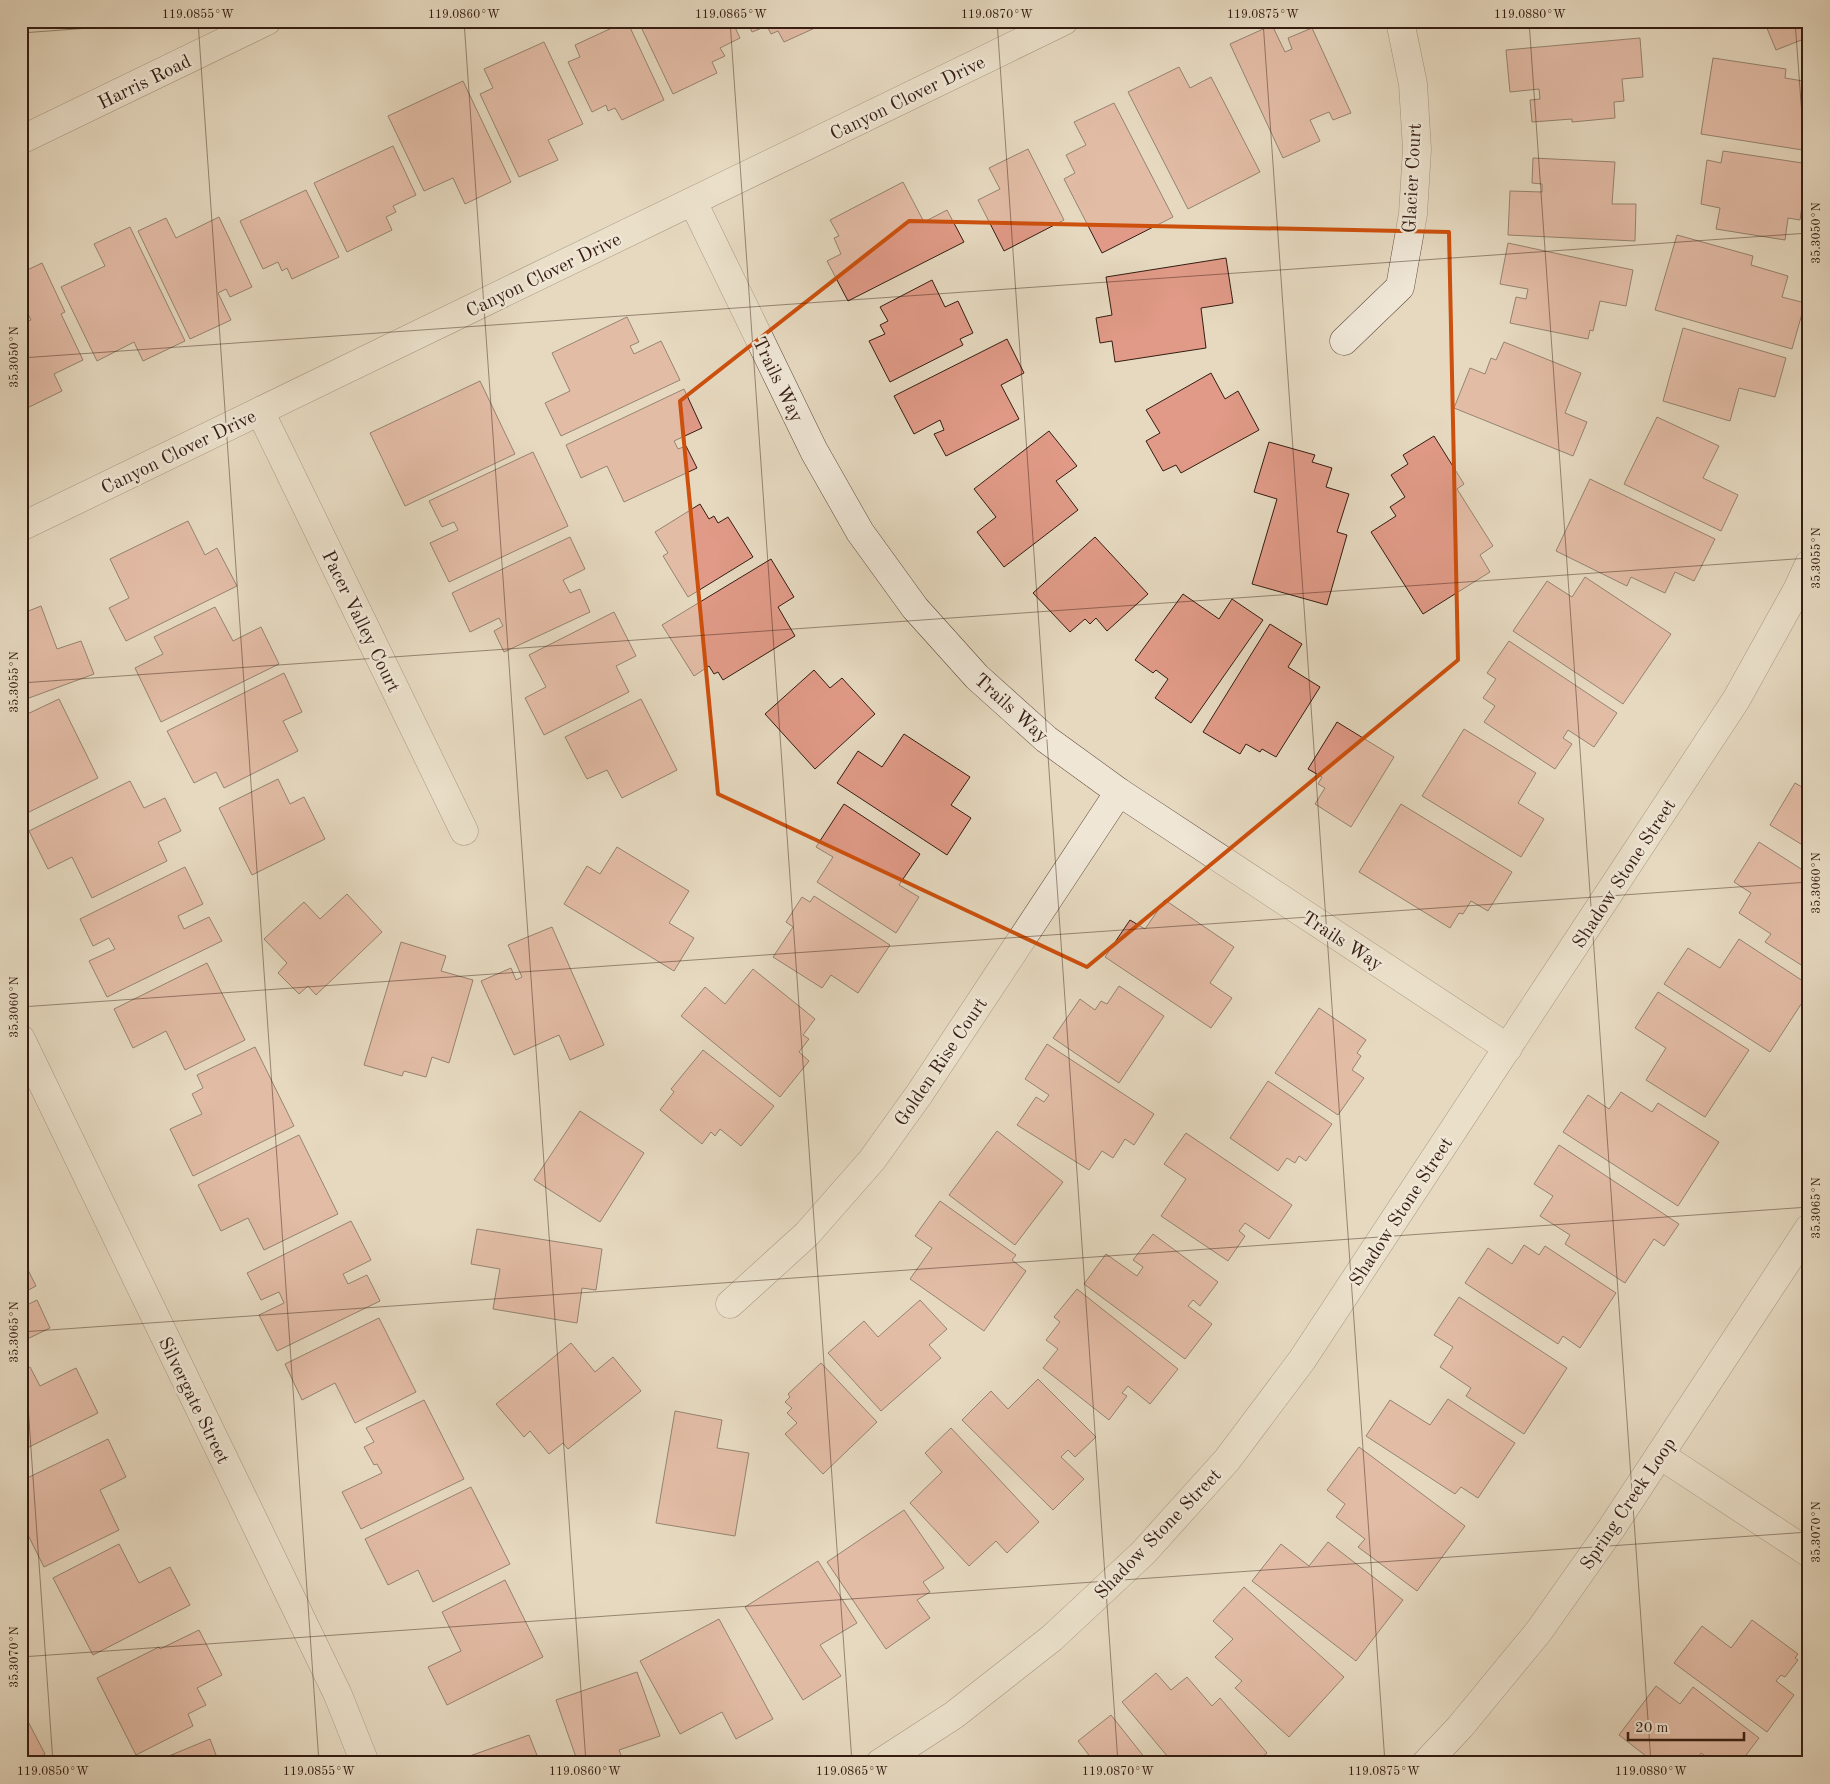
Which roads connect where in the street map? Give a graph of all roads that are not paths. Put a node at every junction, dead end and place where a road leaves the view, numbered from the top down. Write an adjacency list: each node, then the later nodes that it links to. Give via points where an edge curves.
1 (267, 21): 4 (street, Harris Road)
2 (1064, 21): 5 (street, Canyon Clover Drive)
3 (1400, 21): 6 (street, Glacier Court, via 1413,84 1417,149 1413,214 1400,287)
4 (21, 140)
5 (693, 202): 7 (street, Canyon Clover Drive); 10 (street, Trails Way, via 814,451 860,532 915,608 978,677 1046,740)
6 (1344, 341)
7 (260, 411): 8 (street, Canyon Clover Drive); 11 (street, Pacer Valley Court)
8 (21, 527)
9 (1809, 564): 13 (street, Shadow Stone Street, via 1736,700)
10 (1119, 792): 13 (street, Trails Way); 15 (street, Golden Rise Court, via 920,1093 872,1160 807,1234)
11 (464, 832)
12 (21, 1039): 18 (street, Silvergate Street, via 333,1686)
13 (1508, 1048): 19 (street, Shadow Stone Street, via 1302,1360 1227,1460 1143,1553 1052,1638 954,1715)
14 (1809, 1228): 16 (street, Spring Creek Loop)
15 (730, 1304)
16 (1660, 1455): 17 (street); 20 (street, Spring Creek Loop, via 1539,1631)
17 (1809, 1553)
18 (365, 1763)
19 (880, 1763)
20 (1426, 1763)

